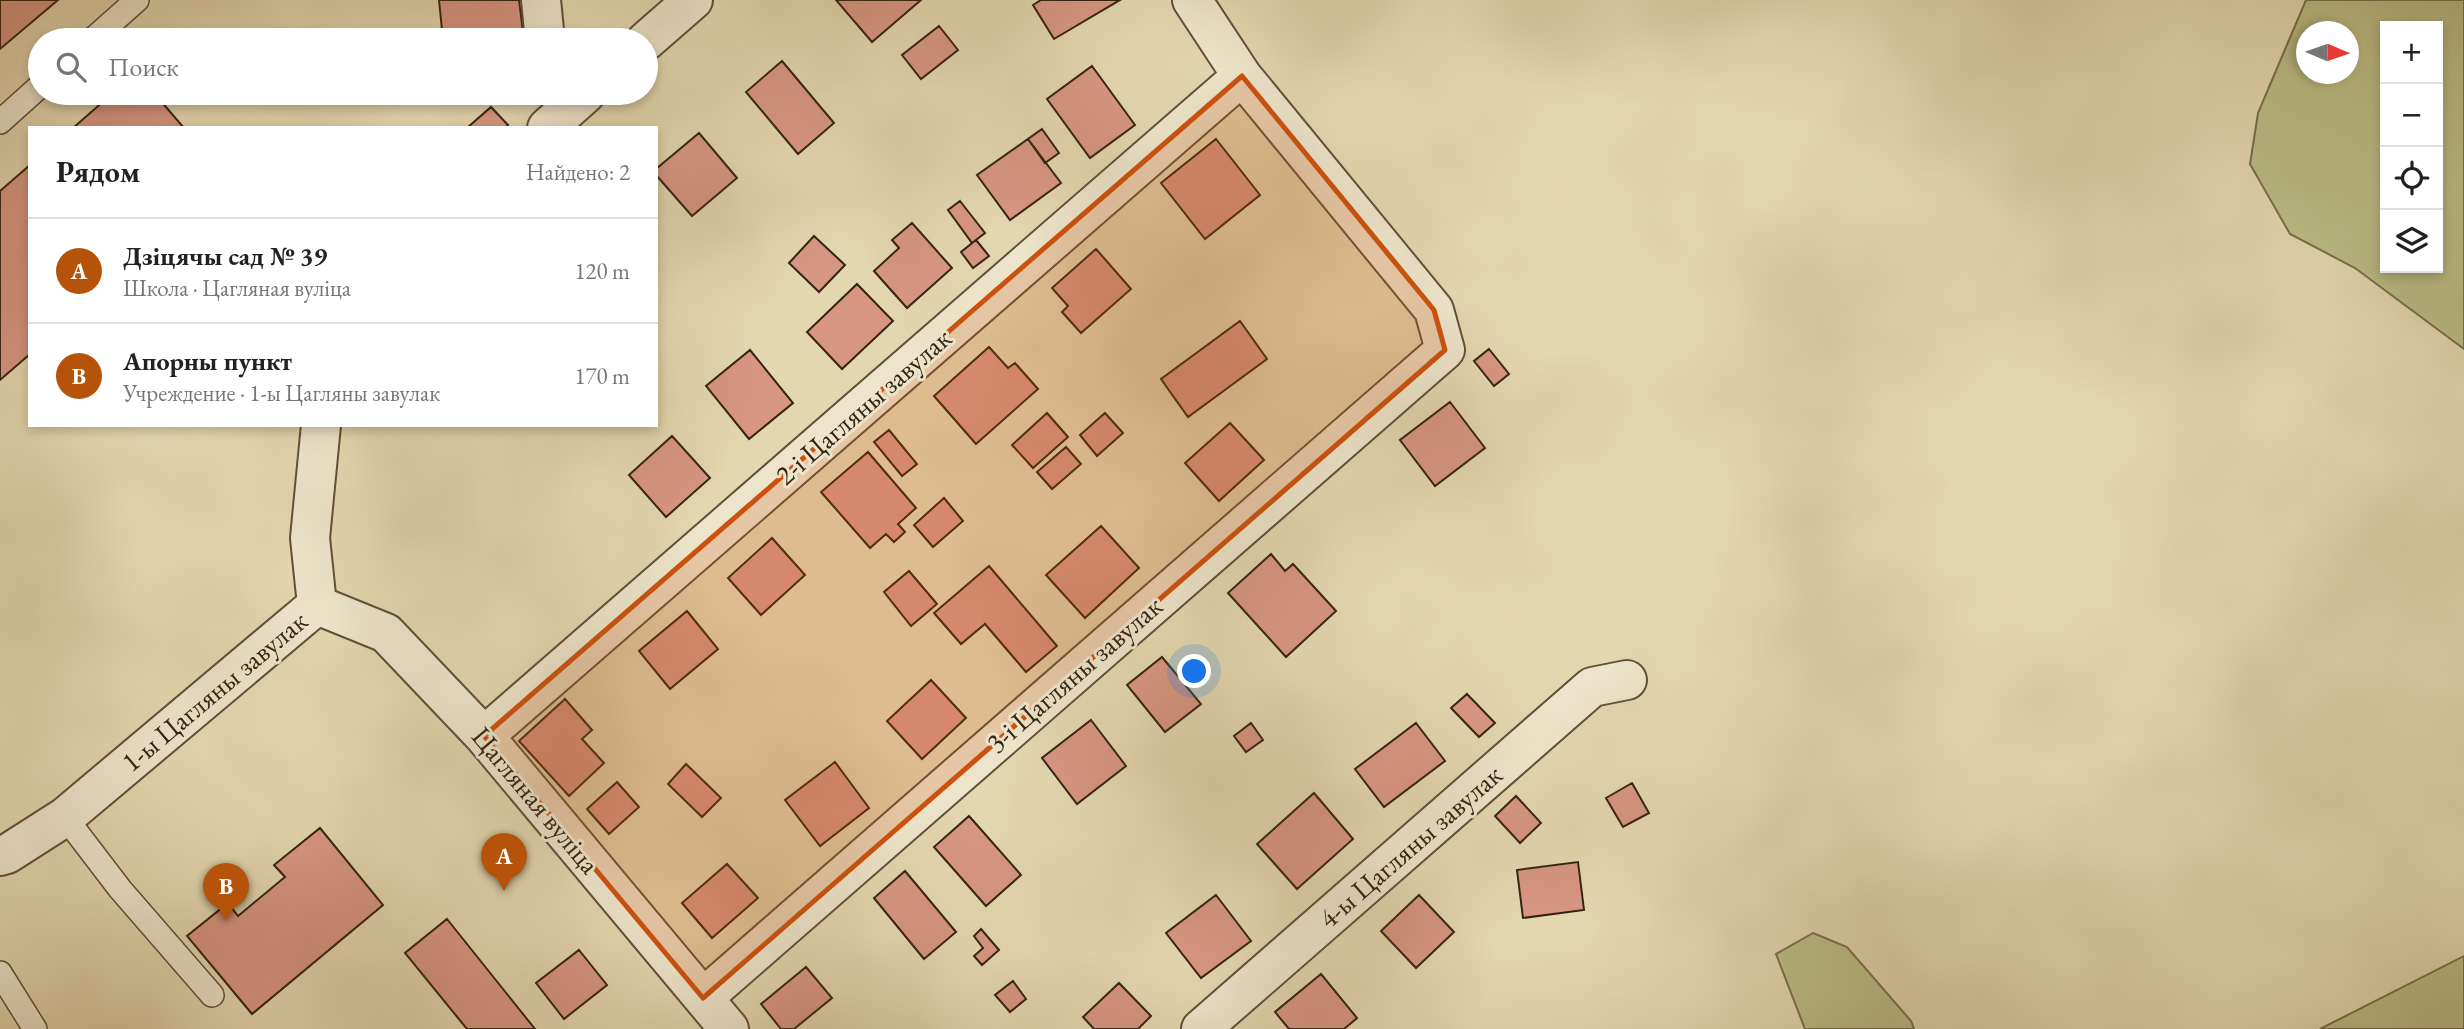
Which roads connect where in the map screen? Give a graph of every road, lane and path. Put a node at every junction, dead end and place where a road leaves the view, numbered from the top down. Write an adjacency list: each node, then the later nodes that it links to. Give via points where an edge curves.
1 (137, 0): 5 (lane)
2 (541, 0): 6 (street)
3 (693, 0): 7 (street)
4 (1192, 0): 8 (street)
5 (106, 28)
6 (544, 28)
7 (658, 31)
8 (1241, 76): 16 (street, 2-і Цагляны завулак); 21 (street, 3-і Цагляны завулак, via 1434,310 1446,350)
9 (28, 97): 12 (lane)
10 (565, 105): 11 (street)
11 (550, 114)
12 (0, 122)
13 (321, 427): 14 (street, 1-ы Цагляны завулак, via 310,538)
14 (317, 605): 16 (street, Цагляная вуліца, via 386,633); 17 (street, 1-ы Цагляны завулак)
15 (1627, 680): 24 (street, 4-ы Цагляны завулак, via 1592,687)
16 (484, 736): 21 (street, Цагляная вуліца)
17 (65, 817): 18 (street, 1-ы Цагляны завулак); 20 (lane)
18 (0, 856)
19 (0, 973): 22 (lane)
20 (212, 995)
21 (703, 998): 23 (street, Цагляная вуліца)
22 (34, 1029)
23 (729, 1029)
24 (1201, 1029)

